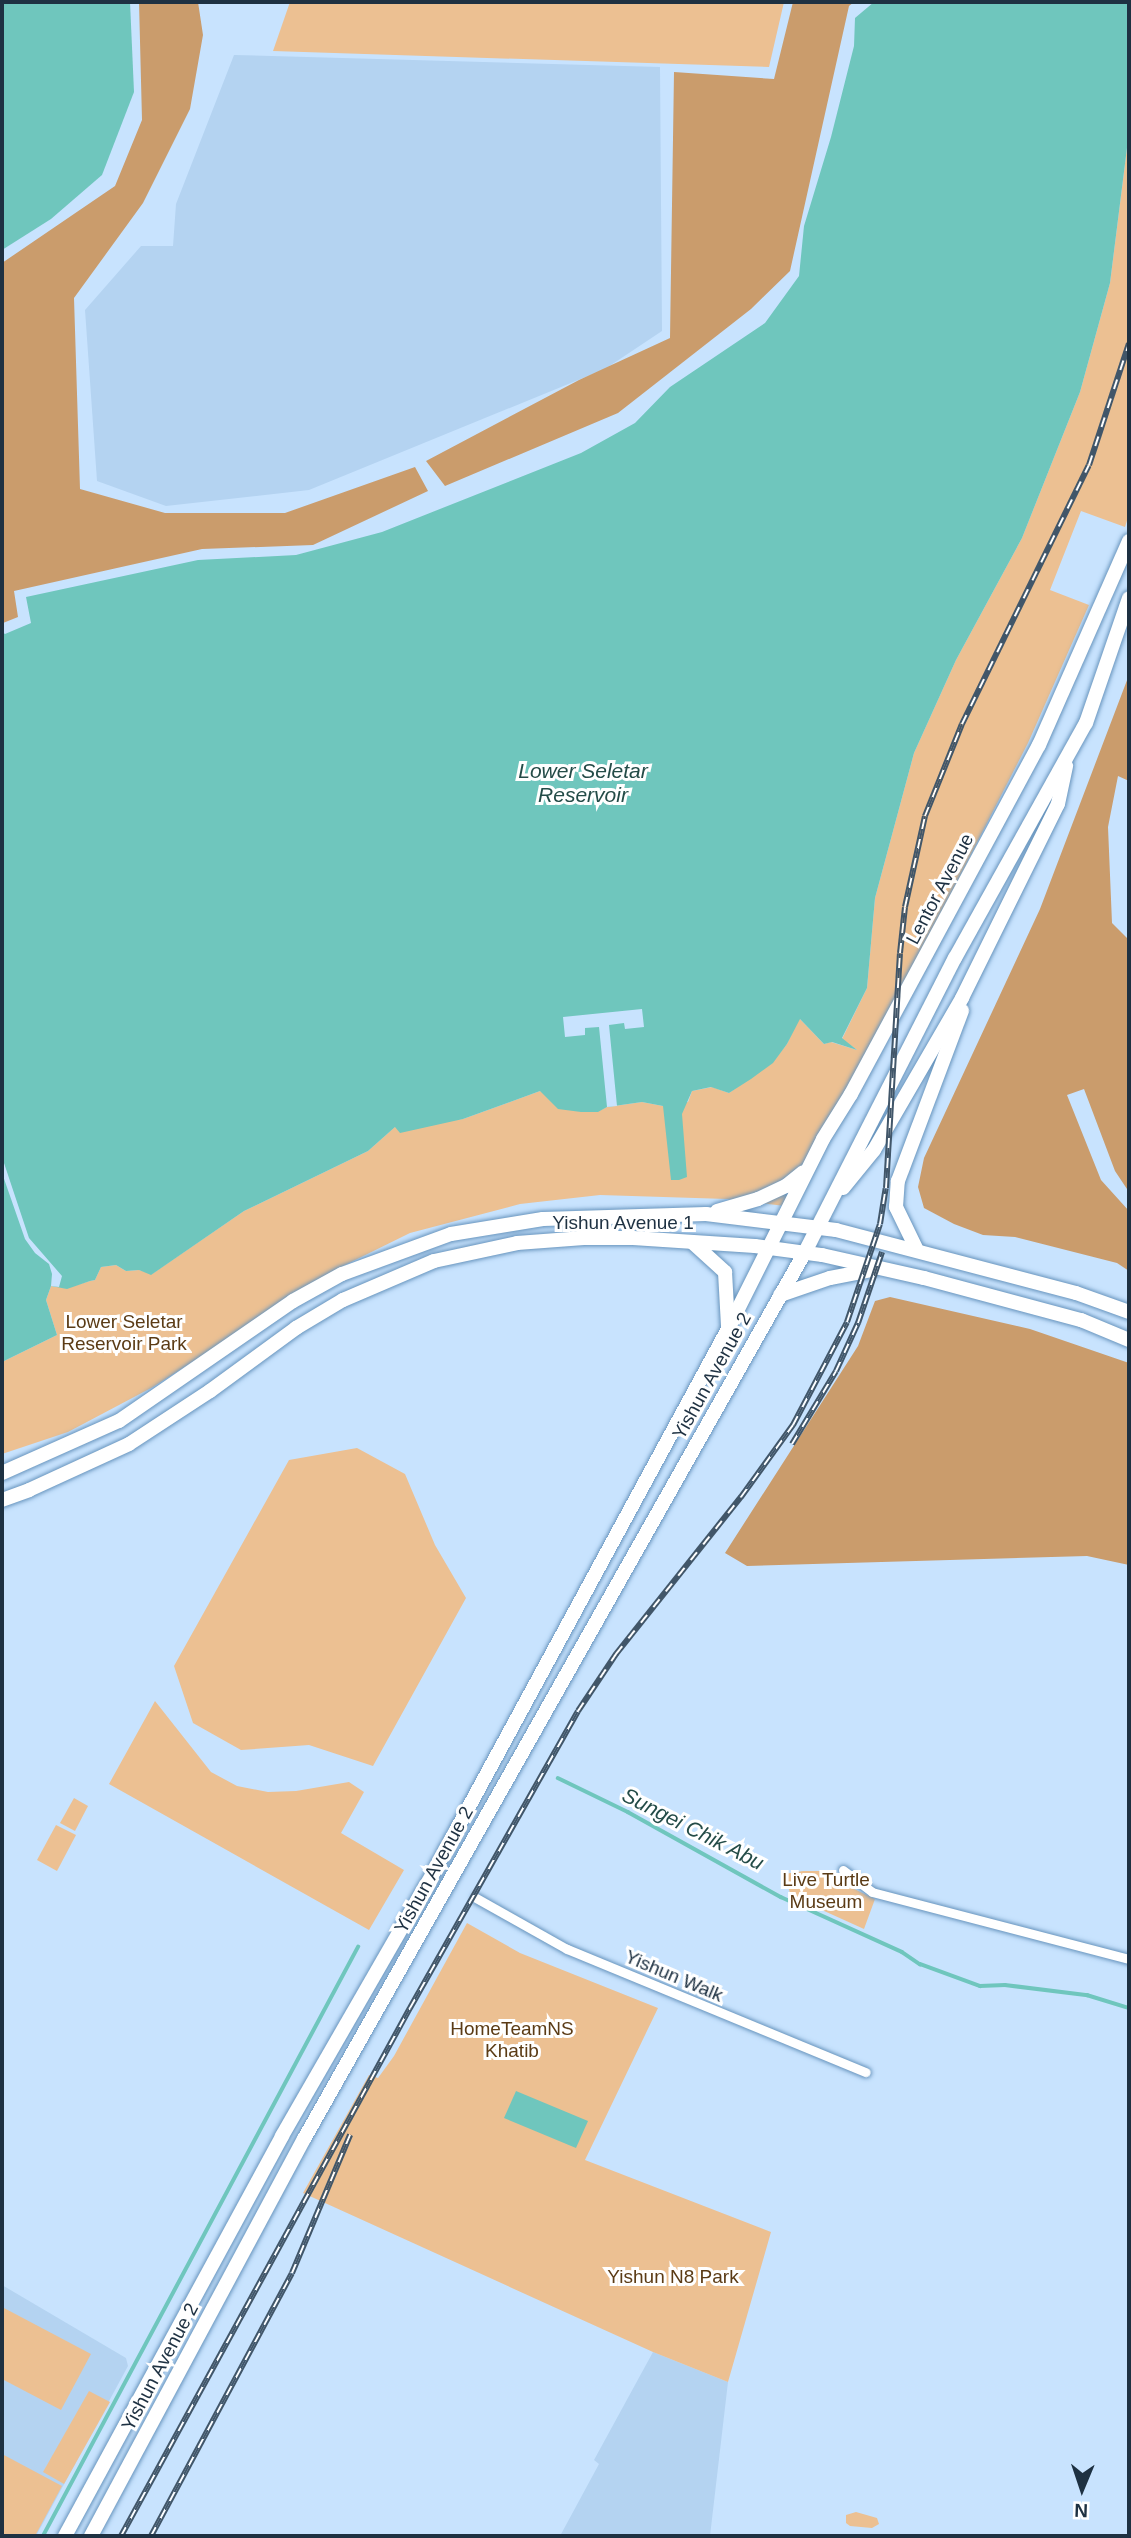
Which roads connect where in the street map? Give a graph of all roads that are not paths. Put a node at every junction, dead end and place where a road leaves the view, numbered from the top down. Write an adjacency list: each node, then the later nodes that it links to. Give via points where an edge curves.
1 (1129, 541): 5 (main road, Lentor Avenue, via 1039,745)
2 (1129, 598): 3 (main road, via 1086,723)
3 (1070, 748): 4 (main road, via 1058,804); 6 (main road, via 899,1065)
4 (989, 943): 6 (main road, via 874,1150); 14 (main road, via 898,1181 897,1208)
5 (808, 1169): 7 (main road, via 758,1199); 9 (main road, Lentor Avenue)
6 (831, 1202): 10 (main road)
7 (706, 1214): 8 (main road, Yishun Avenue 1); 9 (main road, Yishun Avenue 1)
8 (543, 1219): 11 (main road, via 570,1225 570,1234); 21 (main road, Yishun Avenue 1, via 451,1234 342,1274 293,1301 119,1421)
9 (782, 1222): 10 (main road, Yishun Avenue 1); 13 (main road, Lentor Avenue)
10 (818, 1227): 14 (main road, Yishun Avenue 1); 15 (main road, Yishun Avenue 2)
11 (560, 1240): 12 (main road, Yishun Avenue 1); 22 (main road, Yishun Avenue 1, via 480,1249 376,1284 296,1328 129,1444)
12 (692, 1242): 13 (main road, Yishun Avenue 1); 19 (main road, via 725,1272)
13 (771, 1248): 15 (main road, Yishun Avenue 1); 19 (main road, Yishun Avenue 2)
14 (916, 1248): 18 (main road, Yishun Avenue 1)
15 (804, 1252): 16 (main road, Yishun Avenue 1); 17 (main road, Yishun Avenue 2)
16 (880, 1268): 17 (main road); 20 (main road, Yishun Avenue 1, via 1081,1320)
17 (780, 1295): 28 (main road, Yishun Avenue 2)
18 (1129, 1312)
19 (728, 1329): 27 (main road, Yishun Avenue 2, via 433,1873)
20 (1129, 1340)
21 (2, 1473)
22 (2, 1500)
23 (843, 1870): 25 (street, via 872,1892)
24 (476, 1898): 26 (street, Yishun Walk, via 567,1949)
25 (1129, 1959)
26 (866, 2072)
27 (267, 2164): 28 (main road, via 268,2181 278,2182); 29 (main road, Yishun Avenue 2)
28 (285, 2174): 30 (main road, Yishun Avenue 2)
29 (65, 2536)
30 (92, 2536)

